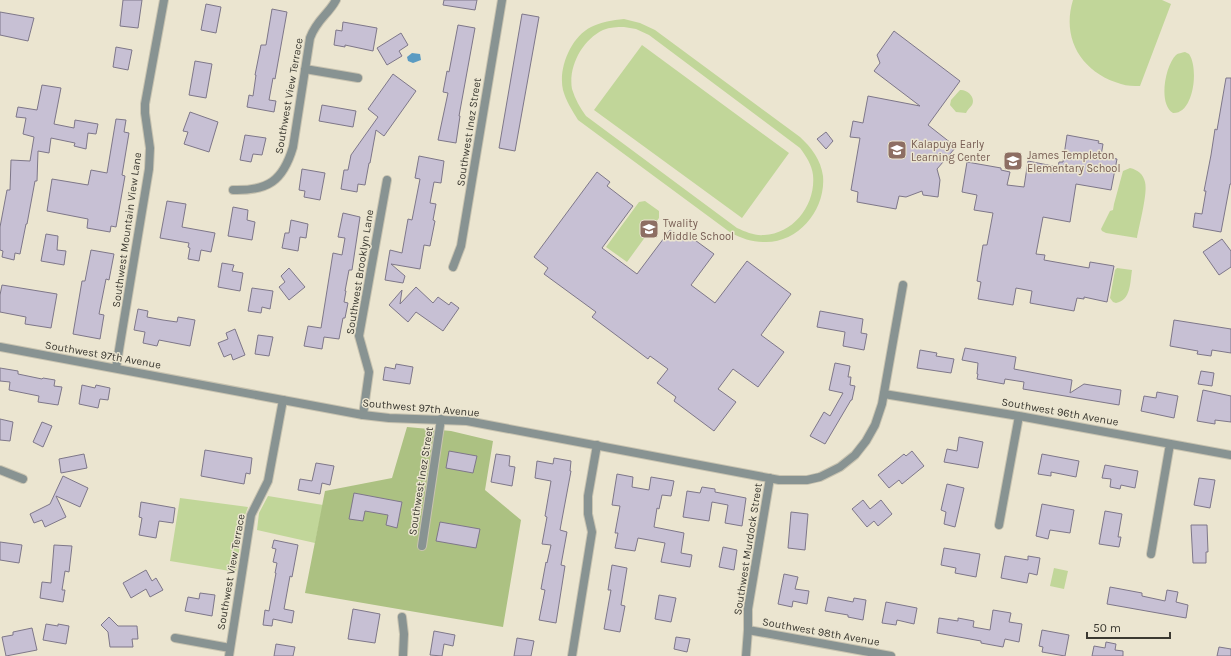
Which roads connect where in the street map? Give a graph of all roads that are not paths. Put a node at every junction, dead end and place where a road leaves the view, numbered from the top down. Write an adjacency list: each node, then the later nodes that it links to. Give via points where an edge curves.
1 (164, 0): 11 (street, Southwest Mountain View Lane, via 144,113 150,148 149,169)
2 (336, 0): 4 (street, Southwest View Terrace, via 313,29)
3 (502, 0): 8 (street, Southwest Inez Street, via 461,246)
4 (305, 69): 5 (street); 7 (street, Southwest View Terrace, via 289,161 276,178 261,188)
5 (358, 78)
6 (387, 180): 14 (street, Southwest Brooklyn Lane, via 359,336 369,372)
7 (233, 190)
8 (453, 267)
9 (903, 285): 12 (street, Southwest Murdock Street)
10 (0, 347): 11 (street, Southwest 97th Avenue)
11 (116, 368): 13 (street, Southwest 97th Avenue)
12 (884, 394): 15 (street, Southwest 96th Avenue); 21 (street, Southwest Murdock Street, via 879,416 871,434 855,455 840,467 807,480)
13 (283, 400): 14 (street, Southwest 97th Avenue); 29 (street, Southwest View Terrace, via 268,480 251,515)
14 (363, 415): 16 (street, Southwest 97th Avenue)
15 (1018, 416): 17 (street, Southwest 96th Avenue); 23 (street)
16 (441, 419): 18 (street, Southwest 97th Avenue, via 474,422); 24 (street, Southwest Inez Street)
17 (1170, 444): 19 (street, Southwest 96th Avenue); 25 (street)
18 (597, 446): 21 (street, Southwest 97th Avenue); 31 (street, via 588,496 592,532)
19 (1231, 455)
20 (0, 470): 22 (street)
21 (770, 478): 27 (street, Southwest Murdock Street, via 748,609)
22 (23, 479)
23 (1000, 525)
24 (422, 546)
25 (1151, 554)
26 (402, 617): 30 (street)
27 (748, 630): 32 (street, Southwest Murdock Street); 33 (street, Southwest 98th Avenue)
28 (175, 638): 29 (street)
29 (229, 652)
30 (403, 656)
31 (572, 656)
32 (746, 656)
33 (891, 656)

